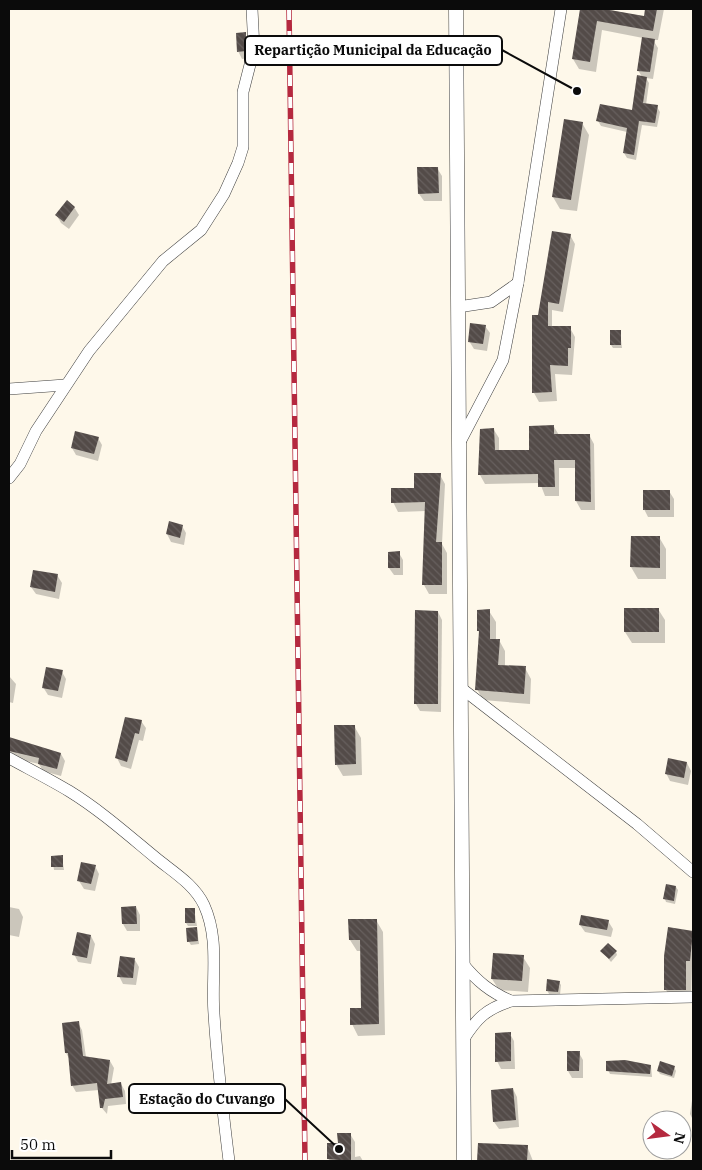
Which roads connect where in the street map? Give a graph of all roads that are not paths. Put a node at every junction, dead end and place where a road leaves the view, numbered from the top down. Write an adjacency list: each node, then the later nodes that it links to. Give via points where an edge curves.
1 (252, 9): 6 (street, via 254,48 243,92 243,147 224,194 200,230 163,261)
2 (456, 9): 5 (street)
3 (561, 9): 4 (street)
4 (518, 283): 5 (street, via 491,302); 8 (street, via 503,360)
5 (458, 307): 8 (street)
6 (65, 385): 7 (street); 9 (street)
7 (9, 390)
8 (459, 444): 10 (street)
9 (9, 478)
10 (461, 688): 12 (street, via 637,824); 13 (street)
11 (9, 758): 17 (street, via 69,792 126,832 182,878 204,905 213,948 219,1082)
12 (693, 872)
13 (463, 964): 15 (street, via 493,994); 16 (street)
14 (693, 997): 15 (street)
15 (511, 1001): 16 (street, via 494,1007 476,1020)
16 (463, 1040): 18 (street)
17 (229, 1161)
18 (464, 1161)

